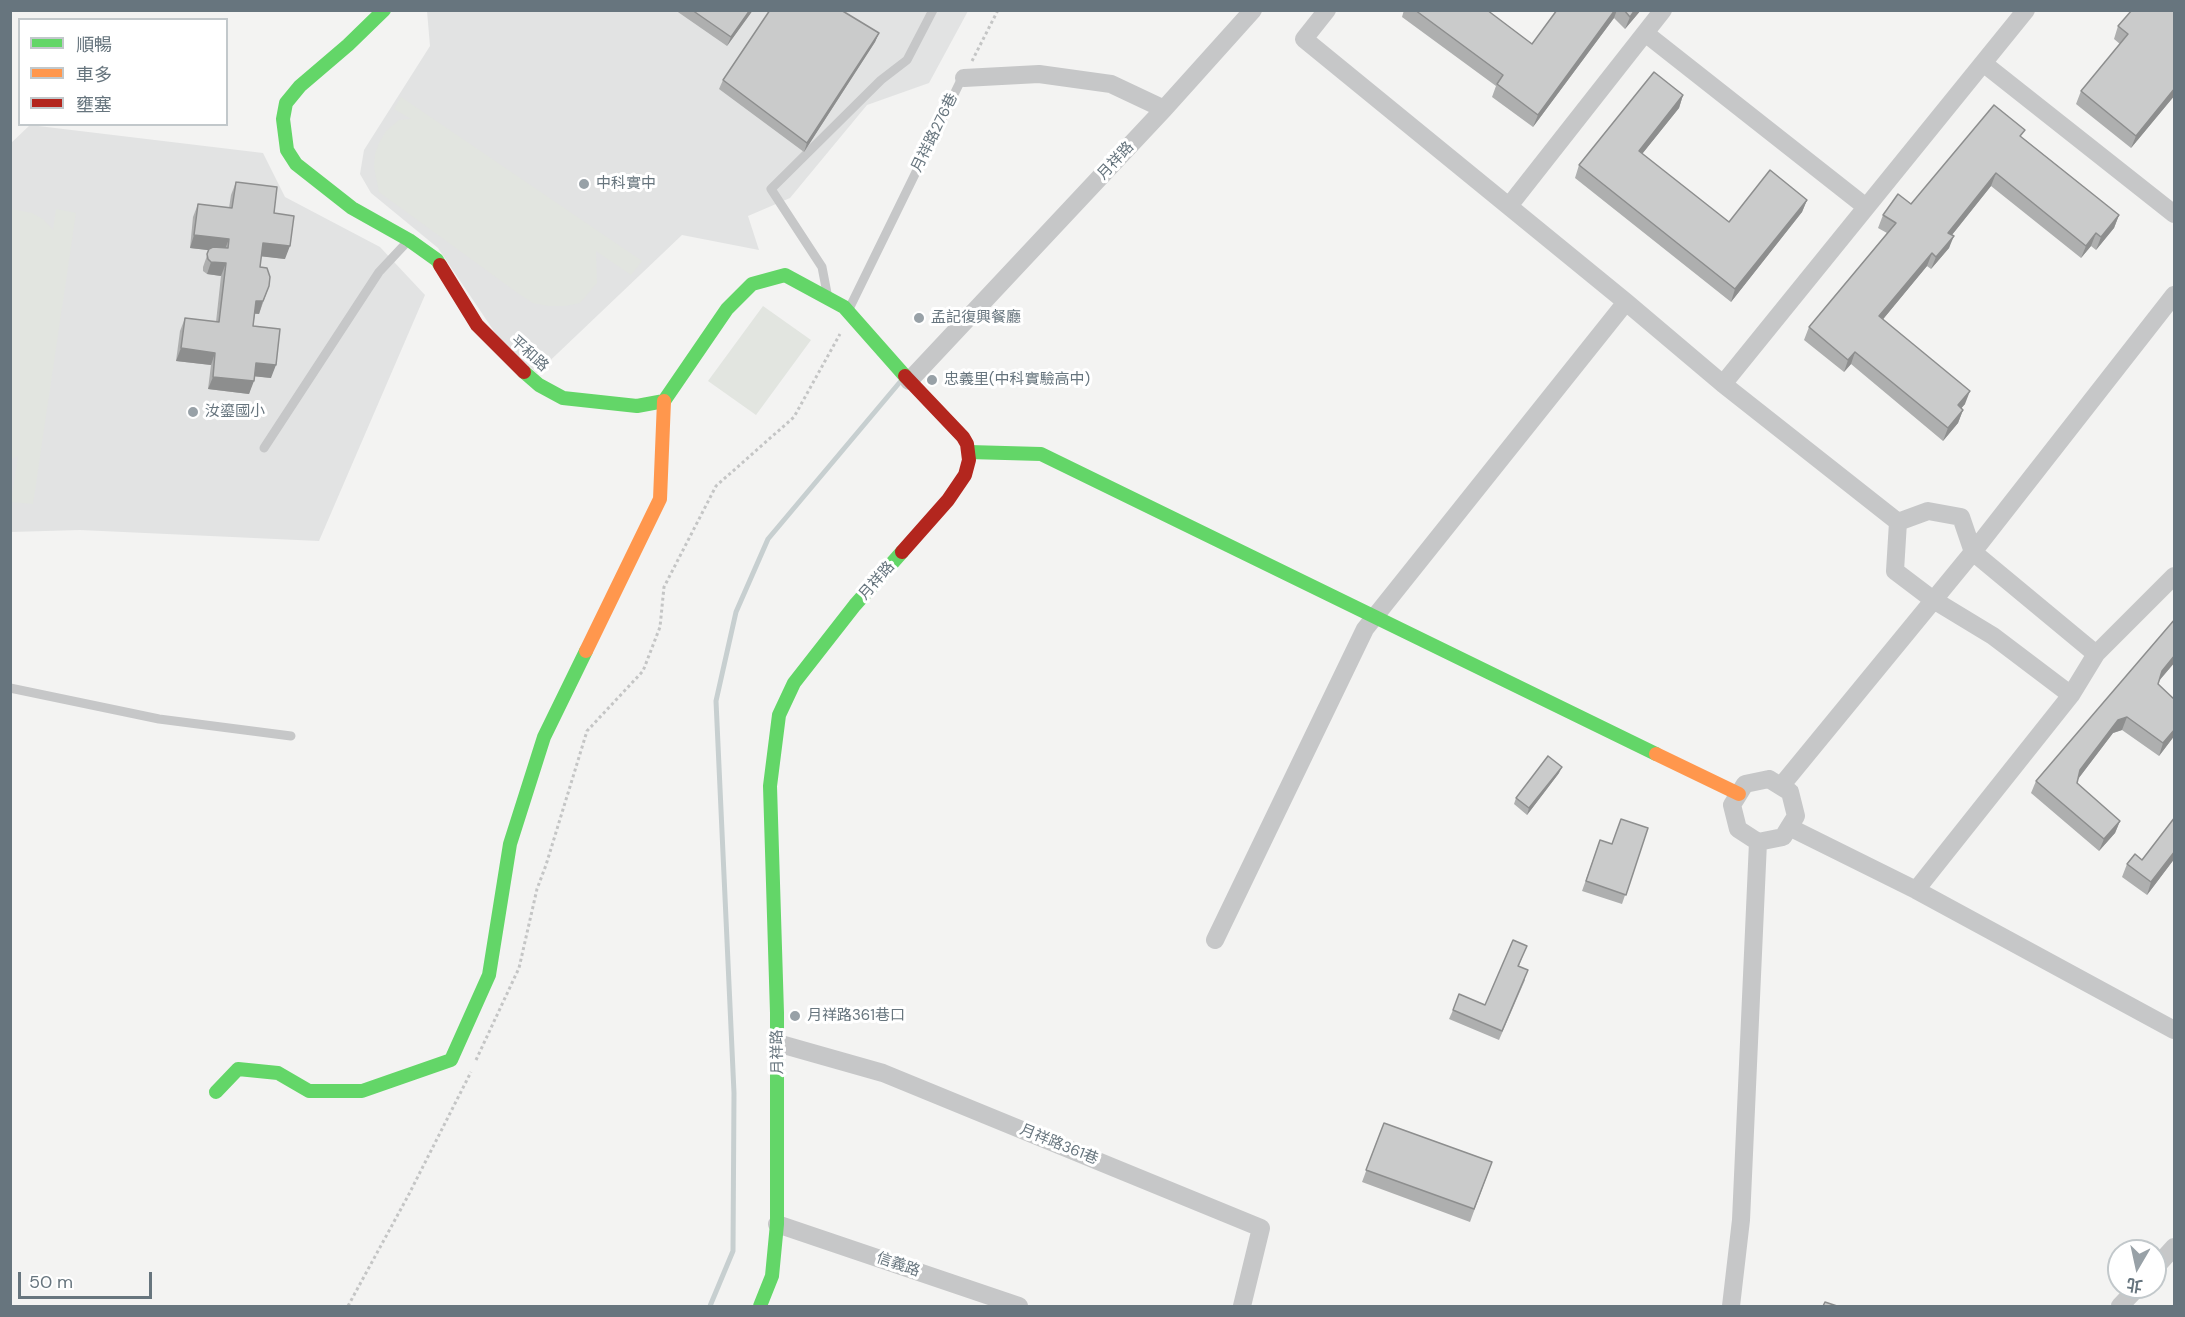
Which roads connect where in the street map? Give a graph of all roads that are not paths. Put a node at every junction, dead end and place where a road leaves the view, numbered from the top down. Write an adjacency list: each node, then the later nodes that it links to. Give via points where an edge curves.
1 (384, 10): 14 (street, 平和路, via 293,94 286,103 284,136 296,164 352,208)
2 (933, 10): 16 (lane, via 907,60 880,80 771,189 822,267)
3 (1253, 10): 10 (street, 月祥路)
4 (1327, 10): 11 (street, via 1304,39)
5 (1663, 10): 7 (street)
6 (2026, 10): 8 (street)
7 (1645, 33): 11 (street); 12 (street)
8 (1983, 63): 12 (street); 13 (street)
9 (964, 78): 10 (street, 月祥路276巷, via 1039,74 1111,84); 18 (lane, 月祥路276巷)
10 (1159, 107): 20 (street, 月祥路)
11 (1509, 206): 17 (street)
12 (1866, 207): 21 (street)
13 (2175, 214)
14 (409, 240): 22 (street, 平和路, via 436,260 477,325 539,385 563,398 637,406); 23 (lane, via 379,272)
15 (2175, 295): 19 (street)
16 (828, 298): 18 (street); 22 (street, via 785,275 752,284 727,309)
17 (1626, 302): 21 (street); 29 (street)
18 (849, 313): 20 (street)
19 (2169, 316): 26 (street)
20 (906, 377): 24 (street, via 963,437)
21 (1723, 384): 25 (street)
22 (664, 401): 42 (street, via 660,499 544,737 510,844 489,975 452,1060 362,1091 309,1091 278,1073 238,1069)
23 (264, 448)
24 (969, 452): 29 (street, via 1041,454); 41 (street, 月祥路, via 968,469 948,500 801,674 779,715 770,786)
25 (1898, 522): 26 (street, via 1928,510 1961,517); 28 (street, via 1895,572)
26 (1973, 552): 28 (street); 30 (street)
27 (2175, 576): 30 (street)
28 (1932, 599): 32 (street, via 1993,636); 34 (street)
29 (1374, 617): 35 (street); 39 (street)
30 (2096, 654): 32 (street)
31 (10, 688): 33 (lane, via 159,719)
32 (2071, 695): 38 (street)
33 (291, 736)
34 (1781, 786): 35 (street, via 1769,779 1745,784); 36 (street, via 1790,792 1796,816)
35 (1739, 794): 37 (street, via 1732,805 1738,829)
36 (1789, 827): 37 (street, via 1783,837); 38 (street)
37 (1758, 842): 47 (street, via 1741,1220)
38 (1916, 890): 40 (street)
39 (1215, 940)
40 (2175, 1030)
41 (777, 1043): 43 (street, 月祥路); 46 (street, 月祥路361巷, via 883,1073 1261,1228)
42 (216, 1092)
43 (777, 1224): 44 (street, 月祥路, via 772,1276); 45 (street, 信義路)
44 (760, 1306)
45 (1019, 1306)
46 (1242, 1306)
47 (1731, 1306)

